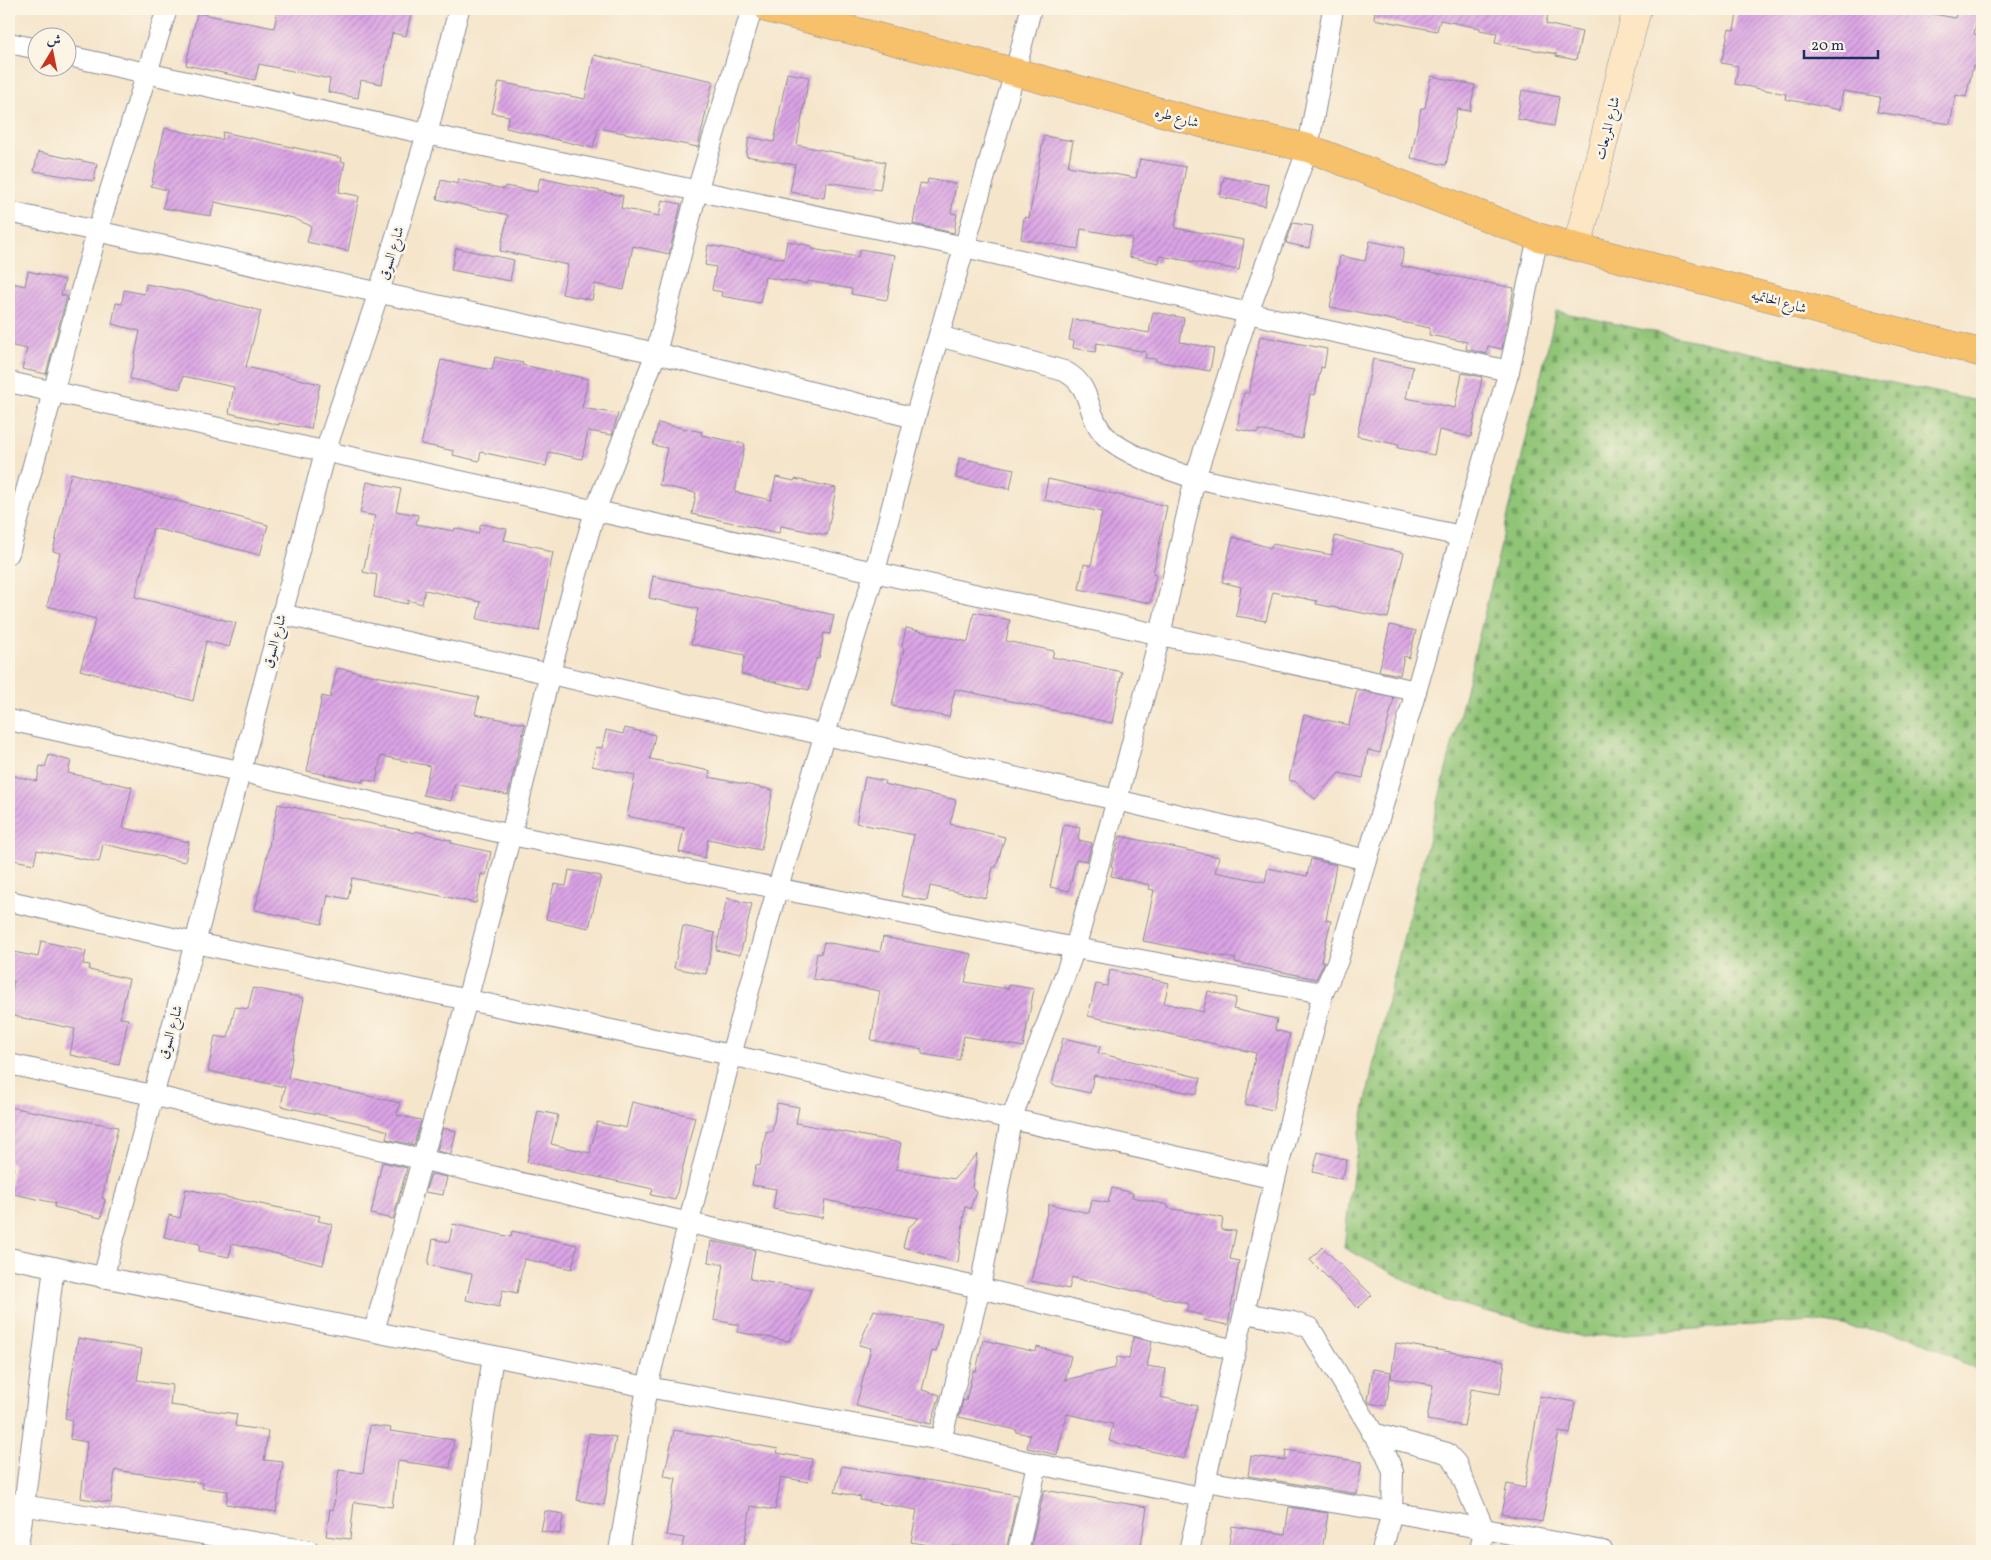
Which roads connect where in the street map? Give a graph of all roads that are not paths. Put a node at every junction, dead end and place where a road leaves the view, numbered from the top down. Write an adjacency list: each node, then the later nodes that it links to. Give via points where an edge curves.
1 (167, 9): 11 (street)
2 (459, 9): 13 (street, شارع السوق)
3 (752, 9): 15 (street)
4 (769, 9): 12 (main road, شارع طره)
5 (1030, 9): 12 (street)
6 (1333, 9): 14 (street)
7 (1637, 9): 20 (street, شارع المربعات)
8 (9, 43): 9 (street)
9 (28, 47)
10 (78, 58): 11 (street)
11 (147, 72): 13 (street); 17 (street)
12 (1015, 72): 14 (main road, شارع طره, via 1219,128); 19 (street)
13 (427, 134): 15 (street); 21 (street, شارع السوق)
14 (1308, 148): 18 (main road, شارع طره); 22 (street)
15 (697, 191): 19 (street); 24 (street)
16 (9, 212): 17 (street)
17 (97, 232): 21 (street); 28 (street)
18 (1538, 237): 20 (main road, شارع طره); 26 (street)
19 (965, 247): 22 (street); 23 (street)
20 (1577, 247): 25 (main road, شارع الخاتميه)
21 (379, 292): 24 (street); 30 (street, شارع السوق)
22 (1248, 313): 26 (street); 31 (street)
23 (939, 336): 29 (street); 31 (street, via 1064,371 1075,377 1101,431 1109,440 1160,468)
24 (656, 353): 29 (street); 32 (street)
25 (1982, 353)
26 (1509, 371): 33 (street)
27 (9, 382): 28 (street)
28 (54, 392): 30 (street); 34 (street)
29 (915, 418): 35 (street)
30 (325, 452): 32 (street); 36 (street, شارع السوق)
31 (1195, 478): 33 (street); 37 (street)
32 (596, 511): 35 (street); 38 (street)
33 (1461, 536): 39 (street)
34 (9, 553)
35 (875, 571): 37 (street); 41 (street)
36 (281, 614): 38 (street); 42 (street, شارع السوق)
37 (1160, 635): 39 (street); 43 (street)
38 (550, 673): 41 (street); 44 (street)
39 (1416, 691): 45 (street)
40 (9, 720): 42 (street)
41 (825, 734): 43 (street); 46 (street)
42 (240, 771): 44 (street); 48 (street, شارع السوق)
43 (1117, 800): 45 (street); 49 (street)
44 (511, 835): 46 (street); 51 (street)
45 (1367, 860): 50 (street, via 1338,960)
46 (777, 890): 49 (street); 52 (street)
47 (9, 901): 48 (street)
48 (195, 943): 51 (street); 54 (street, شارع السوق)
49 (1075, 948): 50 (street); 55 (street)
50 (1323, 993): 57 (street)
51 (467, 1000): 52 (street); 56 (street)
52 (731, 1055): 55 (street); 58 (street)
53 (9, 1064): 54 (street)
54 (152, 1095): 56 (street); 61 (street, شارع السوق)
55 (1011, 1120): 57 (street); 62 (street)
56 (421, 1160): 58 (street); 64 (street)
57 (1276, 1179): 63 (street)
58 (689, 1223): 62 (street); 67 (street)
59 (9, 1258): 60 (street)
60 (54, 1267): 61 (street); 72 (street)
61 (102, 1278): 64 (street)
62 (980, 1288): 65 (street); 69 (street)
63 (1245, 1314): 65 (street); 68 (street, via 1310,1328)
64 (374, 1331): 66 (street)
65 (1235, 1350): 71 (street)
66 (492, 1356): 67 (street); 77 (street)
67 (647, 1386): 69 (street); 78 (street)
68 (1372, 1433): 73 (street, via 1386,1454 1392,1472); 74 (street, via 1447,1453 1456,1464)
69 (941, 1440): 70 (street)
70 (1037, 1464): 71 (street); 79 (street)
71 (1203, 1489): 73 (street); 80 (street)
72 (17, 1504): 75 (street); 76 (street)
73 (1392, 1512): 74 (street); 81 (street)
74 (1484, 1529): 82 (street); 83 (street)
75 (17, 1551)
76 (310, 1551)
77 (464, 1551)
78 (619, 1551)
79 (1018, 1551)
80 (1189, 1551)
81 (1382, 1551)
82 (1480, 1551)
83 (1604, 1551)

